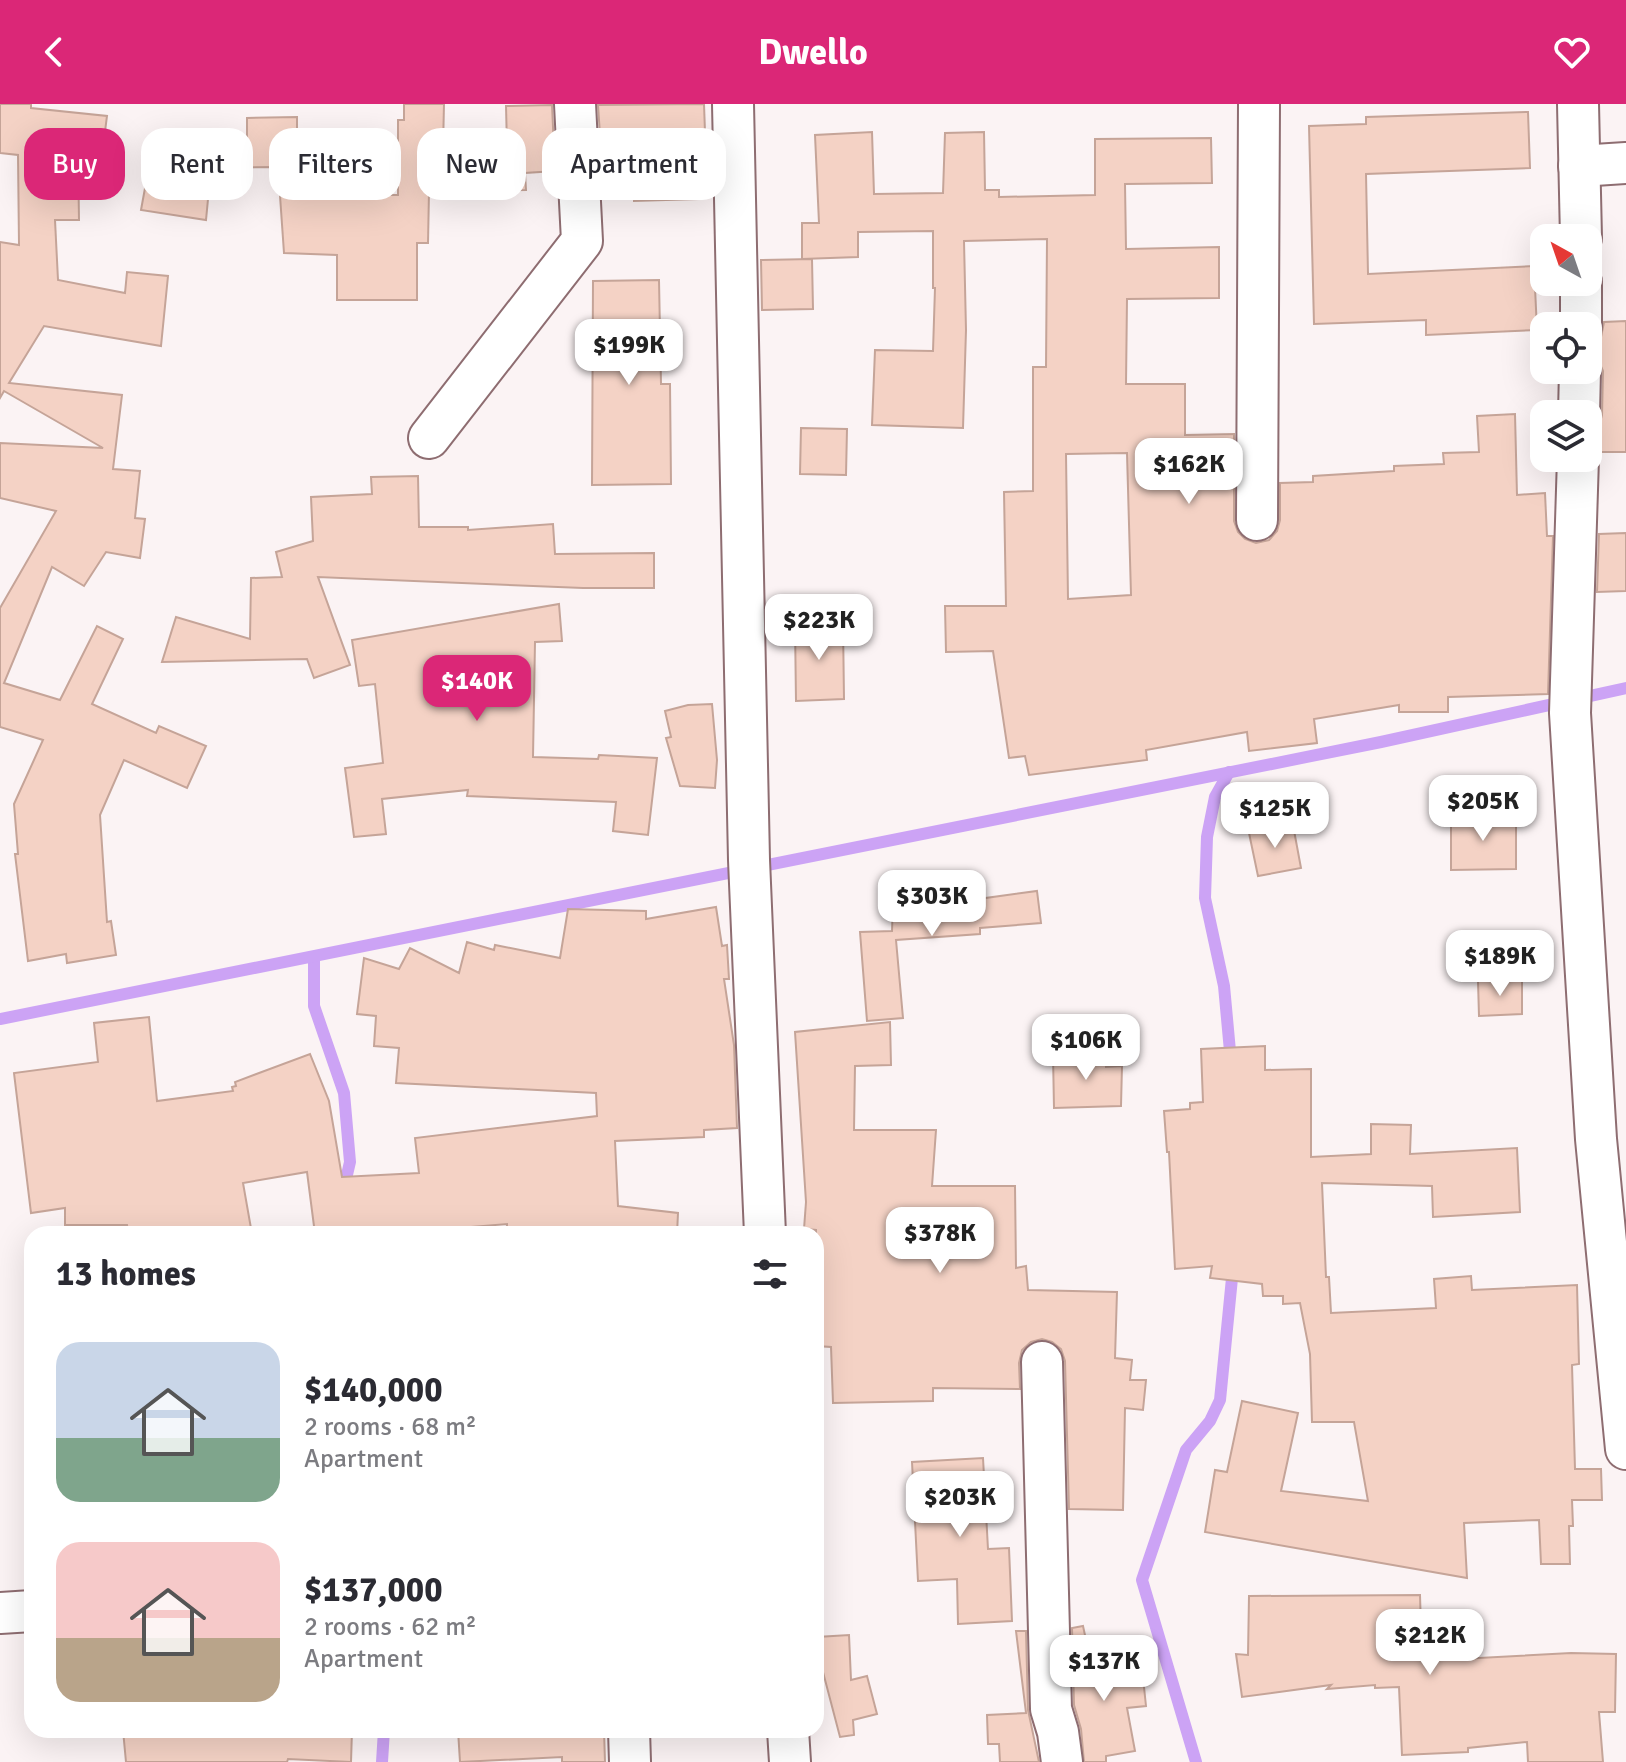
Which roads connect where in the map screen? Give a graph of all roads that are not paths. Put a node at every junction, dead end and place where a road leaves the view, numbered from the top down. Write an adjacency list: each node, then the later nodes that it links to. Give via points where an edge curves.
1 (575, 104): 8 (street, via 582,241)
2 (733, 104): 11 (street)
3 (1259, 104): 10 (street)
4 (1578, 104): 6 (street)
5 (1626, 163): 6 (street)
6 (1579, 166): 7 (street)
7 (1581, 224)
8 (429, 438)
9 (1578, 472): 13 (street, via 1570,713 1596,1139)
10 (1257, 520)
11 (765, 1226)
12 (1042, 1362): 20 (street, via 1051,1709)
13 (1626, 1449)
14 (24, 1612): 15 (street)
15 (0, 1613)
16 (629, 1738): 18 (street)
17 (788, 1738): 19 (street)
18 (630, 1762)
19 (790, 1762)
20 (1062, 1762)

